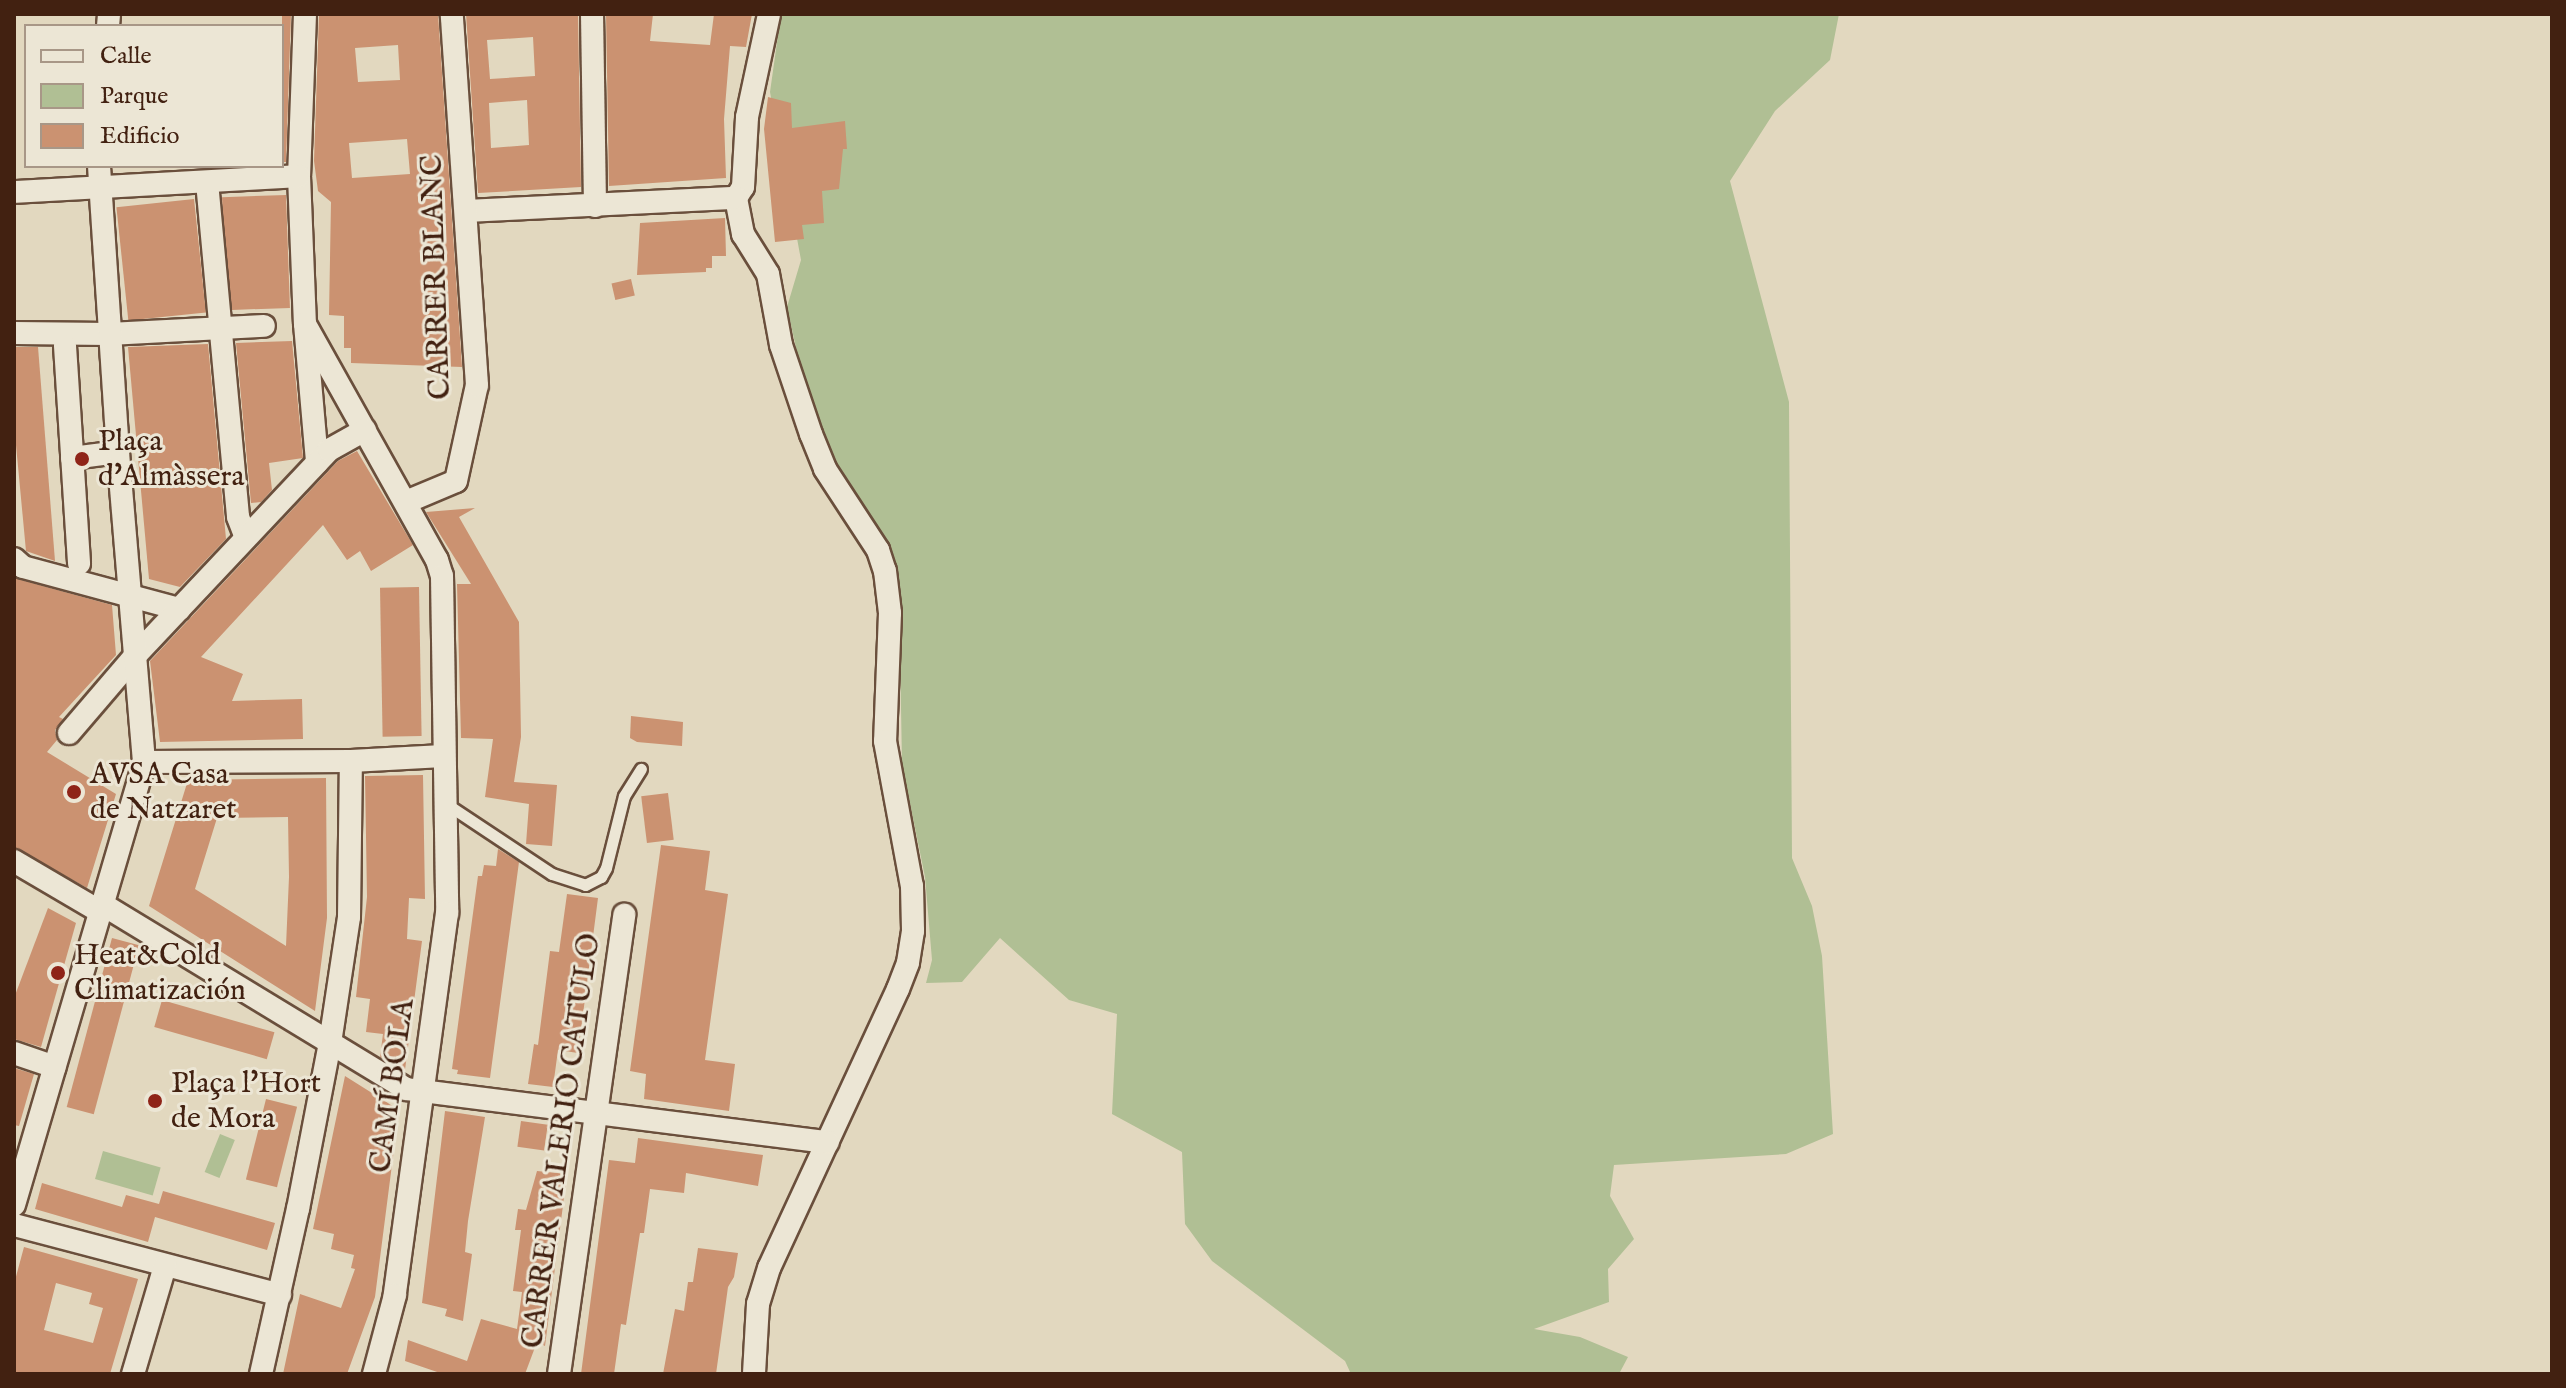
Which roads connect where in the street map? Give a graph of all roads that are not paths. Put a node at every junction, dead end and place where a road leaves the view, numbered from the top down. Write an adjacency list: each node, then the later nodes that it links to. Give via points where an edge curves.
1 (305, 14): 5 (street)
2 (452, 14): 11 (street, CARRER BLANC)
3 (592, 14): 10 (street)
4 (769, 14): 9 (street, via 747,117 743,187)
5 (299, 176): 7 (street); 12 (street)
6 (99, 177): 7 (street); 8 (street); 16 (street)
7 (207, 182): 14 (street)
8 (14, 192)
9 (736, 198): 10 (street); 43 (street, via 743,234 768,274 781,345 815,446 878,550 890,613 887,759 912,886 913,931 898,989)
10 (595, 206): 11 (street)
11 (467, 211): 22 (street, CARRER BLANC, via 477,385 465,449 452,485)
12 (305, 324): 18 (street, CAMÍ BOLA); 21 (street)
13 (264, 326): 14 (street)
14 (222, 327): 16 (street); 23 (street, via 238,517)
15 (14, 333): 16 (street)
16 (109, 334): 19 (street)
17 (65, 346): 20 (street)
18 (365, 430): 21 (street, via 341,441); 22 (street, CAMÍ BOLA)
19 (118, 452): 20 (street); 26 (street)
20 (72, 458): 25 (street)
21 (317, 462): 23 (street)
22 (406, 502): 30 (street, CAMÍ BOLA, via 442,576)
23 (246, 538): 27 (street)
24 (19, 563): 26 (street)
25 (79, 564)
26 (129, 596): 27 (street); 28 (street)
27 (179, 609): 28 (street)
28 (135, 656): 29 (street); 32 (street)
29 (69, 733)
30 (443, 756): 31 (street); 34 (street, CAMÍ BOLA)
31 (351, 761): 32 (street); 38 (street, via 349,917)
32 (144, 762): 36 (street)
33 (641, 769): 34 (lane, via 624,796 606,868 585,885 552,874)
34 (444, 803): 41 (street, CAMÍ BOLA, via 447,913)
35 (14, 861): 36 (street)
36 (101, 908): 38 (street); 40 (street)
37 (624, 915): 42 (street, CARRER VALERIO CATULO)
38 (330, 1043): 41 (street, via 398,1086); 47 (street)
39 (14, 1053): 40 (street)
40 (55, 1067): 44 (street)
41 (422, 1091): 42 (street); 50 (street, CAMÍ BOLA, via 395,1295)
42 (596, 1111): 43 (street); 51 (street, CARRER VALERIO CATULO)
43 (828, 1142): 52 (street, via 764,1284 755,1326)
44 (15, 1196)
45 (14, 1225): 46 (street)
46 (165, 1266): 47 (street); 48 (street)
47 (280, 1295): 49 (street)
48 (133, 1374)
49 (261, 1374)
50 (374, 1374)
51 (559, 1374)
52 (754, 1374)

